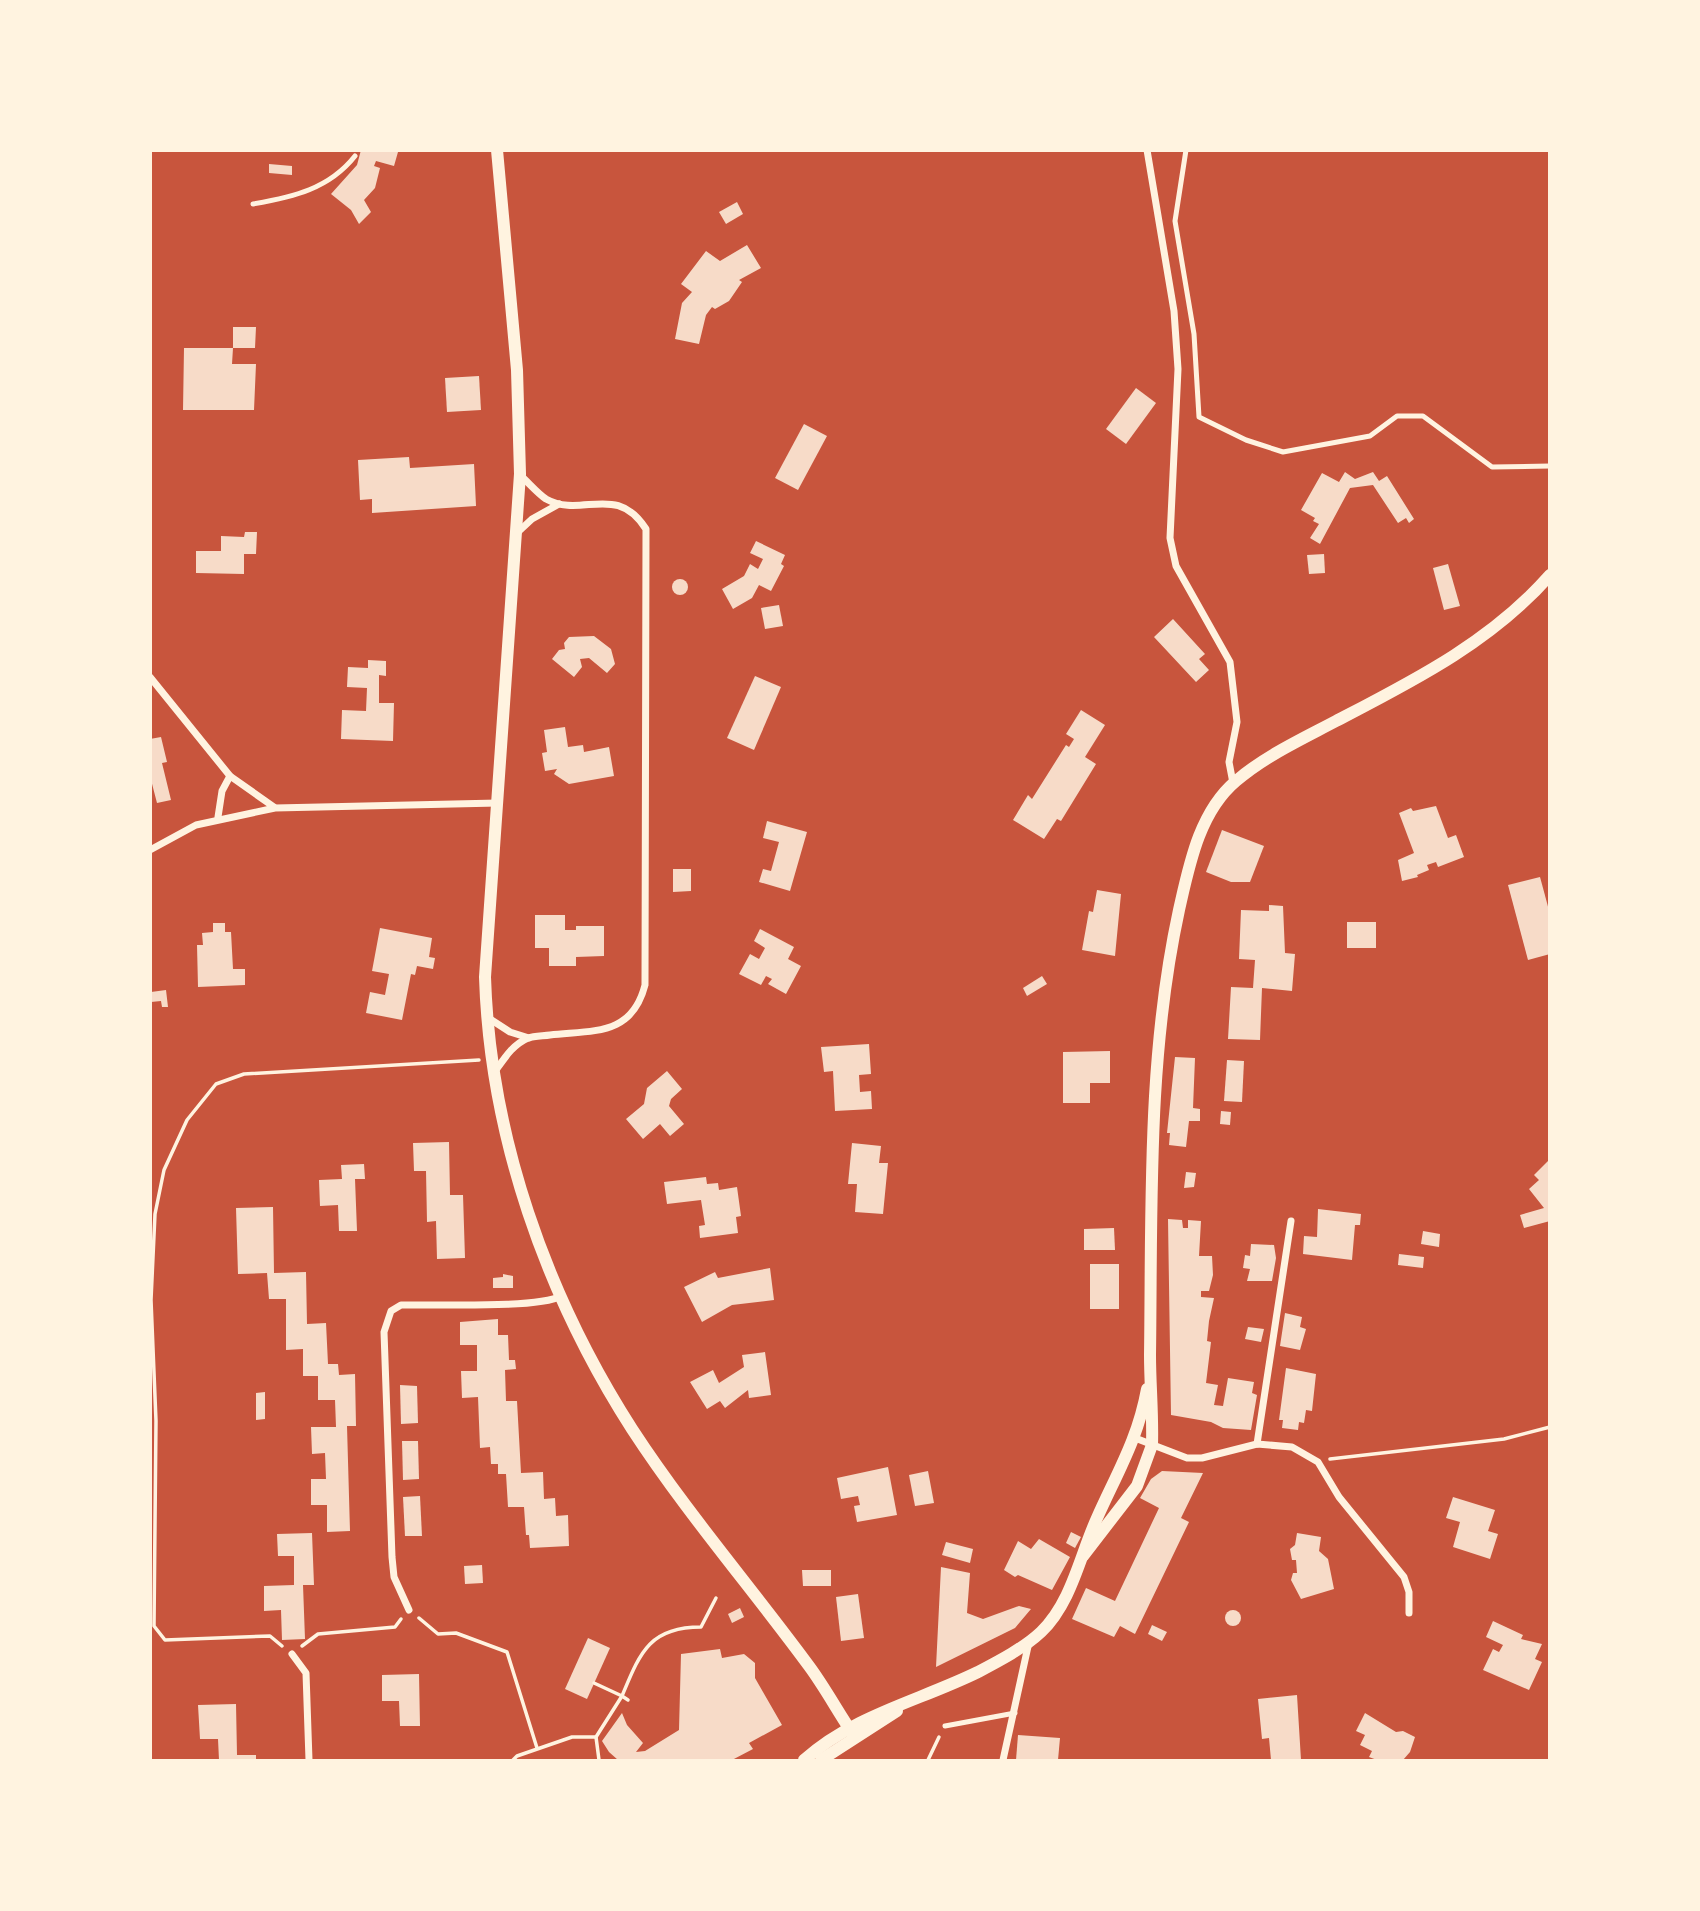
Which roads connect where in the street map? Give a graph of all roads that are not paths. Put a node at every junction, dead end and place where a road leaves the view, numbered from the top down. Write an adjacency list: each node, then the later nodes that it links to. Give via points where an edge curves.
1 (497, 150): 7 (street, via 516,357)
2 (1147, 150): 13 (street, via 1174,311 1178,369 1170,538 1176,566 1230,662 1237,722 1228,762)
3 (1186, 150): 6 (lane, via 1175,221 1194,334 1199,417 1283,452 1370,436 1397,416 1423,416 1492,467)
4 (355, 156): 5 (lane, via 341,173 307,192)
5 (253, 204)
6 (1549, 466)
7 (520, 474): 8 (street, via 545,498); 9 (street)
8 (560, 504): 9 (street); 19 (street, via 621,506 636,513 646,529 645,985 640,1006 628,1019 603,1028)
9 (518, 532): 14 (street)
10 (1549, 575): 13 (street, via 1509,616 1434,670 1264,760)
11 (150, 677): 12 (street)
12 (230, 776): 15 (street); 16 (street)
13 (1233, 783): 23 (street, via 1215,805 1189,863 1170,951 1152,1112)
14 (498, 803): 15 (street); 18 (street, via 485,976)
15 (275, 808): 16 (street)
16 (218, 817): 17 (street)
17 (150, 850)
18 (487, 1017): 19 (street); 20 (street)
19 (530, 1038): 20 (street, via 510,1050)
20 (494, 1073): 22 (street, via 527,1211)
21 (1291, 1221): 25 (street)
22 (563, 1296): 28 (street, via 520,1302 401,1305 391,1311 384,1332 391,1557 394,1577); 34 (street, via 606,1386 633,1430 810,1668)
23 (1150, 1368): 24 (street); 26 (street)
24 (1135, 1438): 26 (street); 27 (street)
25 (1257, 1444): 26 (street, via 1202,1458 1187,1458); 29 (street, via 1292,1447 1318,1462 1339,1497 1404,1577)
26 (1152, 1445): 27 (street, via 1137,1486)
27 (1083, 1556): 30 (street, via 1052,1619)
28 (409, 1610)
29 (1409, 1613)
30 (1029, 1642): 32 (street); 34 (street, via 980,1671 887,1708)
31 (292, 1654): 35 (street, via 306,1674)
32 (1015, 1713): 33 (lane); 38 (street)
33 (945, 1726)
34 (852, 1733): 36 (street, via 821,1745); 37 (street)
35 (309, 1760)
36 (804, 1760)
37 (821, 1760)
38 (1003, 1760)

